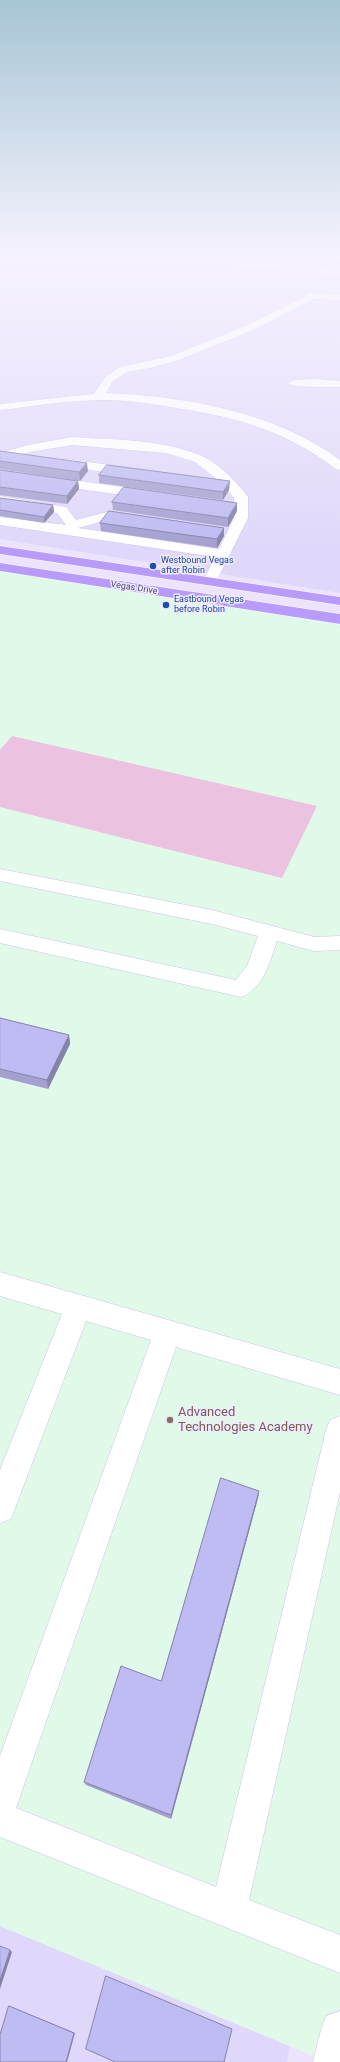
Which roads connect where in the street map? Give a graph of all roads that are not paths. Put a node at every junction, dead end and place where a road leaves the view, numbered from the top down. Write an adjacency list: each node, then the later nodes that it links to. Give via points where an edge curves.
1 (176, 356): 4 (street, via 150,365 124,369 109,379)
2 (294, 383): 3 (street)
3 (340, 384)
4 (98, 397): 5 (street); 7 (street, via 150,400 207,408 248,418 329,450)
5 (0, 407)
6 (4, 456): 8 (street); 12 (street, via 72,441 132,444 167,449 199,459)
7 (340, 466)
8 (101, 468): 10 (street); 13 (street)
9 (0, 474): 13 (street)
10 (146, 474)
11 (207, 482): 12 (street)
12 (230, 485): 17 (street, via 241,497)
13 (86, 486): 14 (street)
14 (164, 496)
15 (0, 500): 20 (street, via 61,510)
16 (226, 505): 17 (street)
17 (241, 507): 22 (street, via 241,518)
18 (0, 521): 20 (street)
19 (150, 521): 20 (street, via 111,515)
20 (71, 528): 24 (street)
21 (219, 531): 22 (street)
22 (234, 533): 24 (street)
23 (0, 550): 25 (main road, Vegas Drive)
24 (224, 554): 28 (street)
25 (63, 559): 27 (main road); 28 (main road, Vegas Drive)
26 (0, 567): 27 (main road, Vegas Drive)
27 (52, 575): 30 (main road, Vegas Drive)
28 (210, 581): 29 (main road, Vegas Drive)
29 (340, 601)
30 (340, 619)
31 (0, 875): 32 (street, via 212,917)
32 (269, 933): 33 (street, via 257,969 241,989); 34 (street, via 314,944)
33 (0, 936)
34 (340, 943)
35 (1, 1287): 36 (street)
36 (78, 1307): 37 (street); 40 (street)
37 (167, 1333): 38 (street); 41 (street)
38 (340, 1382)
39 (340, 1430): 43 (street)
40 (0, 1508)
41 (0, 1804)
42 (0, 1819): 43 (street)
43 (229, 1909): 44 (street)
44 (340, 1954)
45 (340, 2030): 46 (street)
46 (333, 2062)

